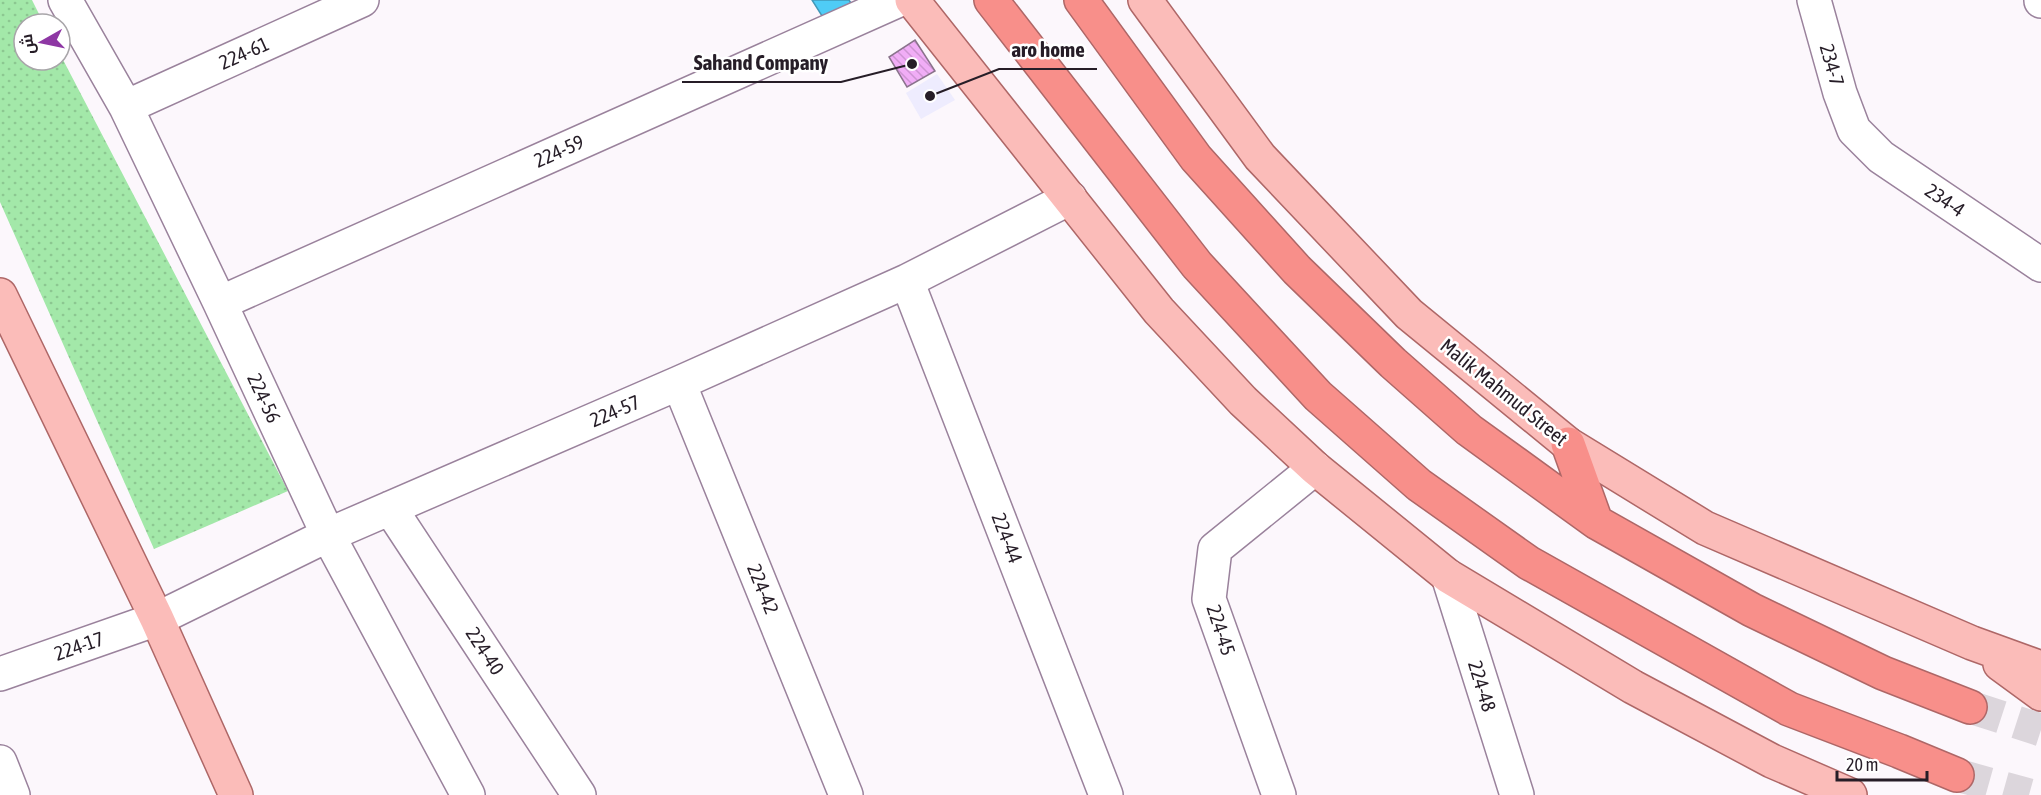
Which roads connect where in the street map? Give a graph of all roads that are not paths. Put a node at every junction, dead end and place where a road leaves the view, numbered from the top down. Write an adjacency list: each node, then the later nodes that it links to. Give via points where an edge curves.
1 (65, 0): 9 (street, 224-56)
2 (362, 0): 9 (street, 224-61)
3 (899, 0): 15 (street, 224-59)
4 (912, 0): 11 (main road)
5 (991, 0): 31 (highway, via 1197,265 1318,396 1419,485 1529,563 1789,709)
6 (1081, 0): 20 (highway, via 1196,158 1297,270 1469,430)
7 (1145, 0): 17 (main road, Malik Mahmud Street, via 1260,158 1408,314)
8 (1814, 0): 10 (street, 234-7)
9 (126, 106): 15 (street, 224-56)
10 (1854, 129): 12 (street, 234-4, via 1881,157)
11 (1070, 198): 13 (street, 224-57); 18 (main road, via 1160,311 1243,401)
12 (2041, 265)
13 (907, 282): 16 (street, 224-57); 37 (street, 224-44)
14 (0, 295): 23 (main road)
15 (220, 303): 21 (street, 224-56)
16 (679, 383): 19 (street, 224-57); 36 (street, 224-42)
17 (1568, 444): 20 (highway); 24 (main road, Malik Mahmud Street, via 1706,528)
18 (1315, 468): 22 (main road); 38 (street, 224-45, via 1215,549 1209,599)
19 (390, 508): 21 (street, 224-57); 35 (street, 224-40)
20 (1596, 522): 29 (highway, via 1752,610 1883,673)
21 (328, 535): 23 (street, 224-57); 34 (street, 224-56)
22 (1448, 576): 39 (street, 224-48); 40 (main road, via 1633,687 1772,761)
23 (157, 619): 27 (street, 224-17); 33 (main road)
24 (1972, 643): 25 (main road); 26 (main road); 28 (main road)
25 (2041, 647)
26 (2041, 668)
27 (0, 674)
28 (2041, 694)
29 (1970, 707)
30 (0, 762): 32 (street)
31 (1957, 775)
32 (13, 795)
33 (237, 795)
34 (468, 795)
35 (579, 795)
36 (846, 795)
37 (1106, 795)
38 (1279, 795)
39 (1517, 795)
40 (1850, 795)

